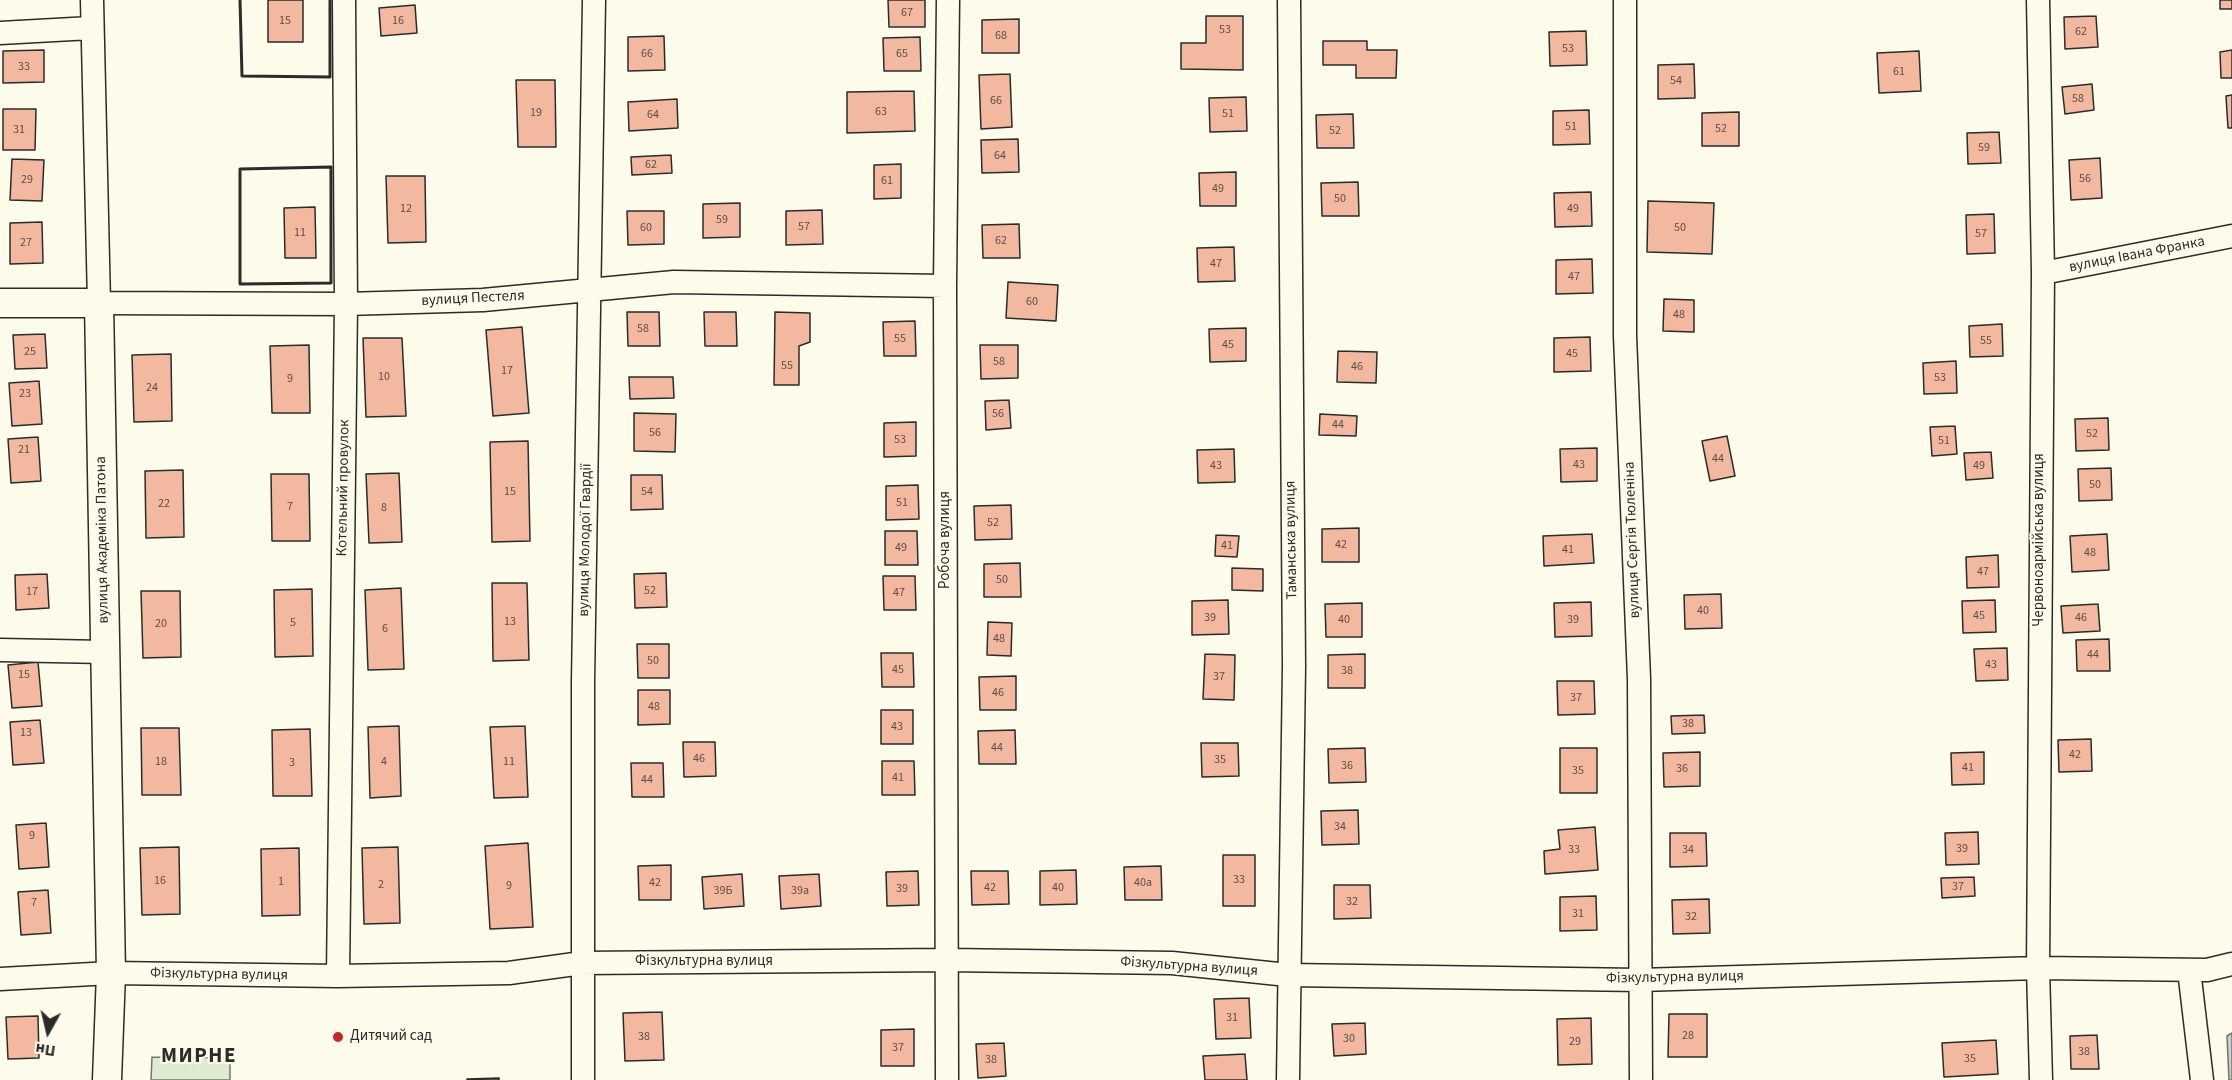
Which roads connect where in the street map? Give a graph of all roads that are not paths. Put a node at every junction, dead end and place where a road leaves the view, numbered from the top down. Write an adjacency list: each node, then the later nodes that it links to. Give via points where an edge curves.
1 (92, 0): 8 (street, вулиця Академіка Патона)
2 (344, 0): 16 (street, Котельний провулок)
3 (594, 0): 13 (street, вулиця Молодої Гвардії)
4 (948, 0): 12 (street, Робоча вулиця)
5 (1288, 0): 25 (street, Таманська вулиця, via 1294,666)
6 (1624, 0): 28 (street, вулиця Сергія Тюленіна, via 1624,336 1639,679)
7 (2038, 0): 11 (street, Червоноармійська вулиця)
8 (91, 28): 9 (street); 15 (street, вулиця Академіка Патона)
9 (0, 33)
10 (2232, 236): 11 (street, вулиця Івана Франка)
11 (2043, 273): 22 (street, Червоноармійська вулиця)
12 (945, 286): 13 (street, вулиця Пестеля, via 674,282); 19 (street, Робоча вулиця)
13 (591, 289): 16 (street, вулиця Пестеля, via 483,300); 20 (street, вулиця Молодої Гвардії)
14 (0, 303): 15 (street, вулиця Пестеля)
15 (99, 303): 16 (street, вулиця Пестеля); 18 (street, вулиця Академіка Патона)
16 (346, 304): 26 (street, Котельний провулок)
17 (0, 650): 18 (street)
18 (105, 652): 24 (street, вулиця Академіка Патона)
19 (947, 960): 20 (street, Фізкультурна вулиця); 25 (street, Фізкультурна вулиця, via 1172,963); 31 (street, Робоча вулиця)
20 (582, 963): 26 (street, Фізкультурна вулиця, via 509,973); 30 (street, вулиця Молодої Гвардії)
21 (2232, 964): 23 (street, Фізкультурна вулиця)
22 (2038, 968): 23 (street, Фізкультурна вулиця); 28 (street, Фізкультурна вулиця); 34 (street, Червоноармійська вулиця)
23 (2189, 970): 35 (street)
24 (111, 974): 26 (street, Фізкультурна вулиця); 27 (street, Фізкультурна вулиця); 29 (street, вулиця Академіка Патона)
25 (1288, 975): 28 (street, Фізкультурна вулиця); 32 (street, Таманська вулиця)
26 (338, 976)
27 (0, 979)
28 (1640, 980): 33 (street, вулиця Сергія Тюленіна)
29 (107, 1080)
30 (583, 1080)
31 (947, 1080)
32 (1288, 1080)
33 (1641, 1080)
34 (2041, 1080)
35 (2202, 1080)

